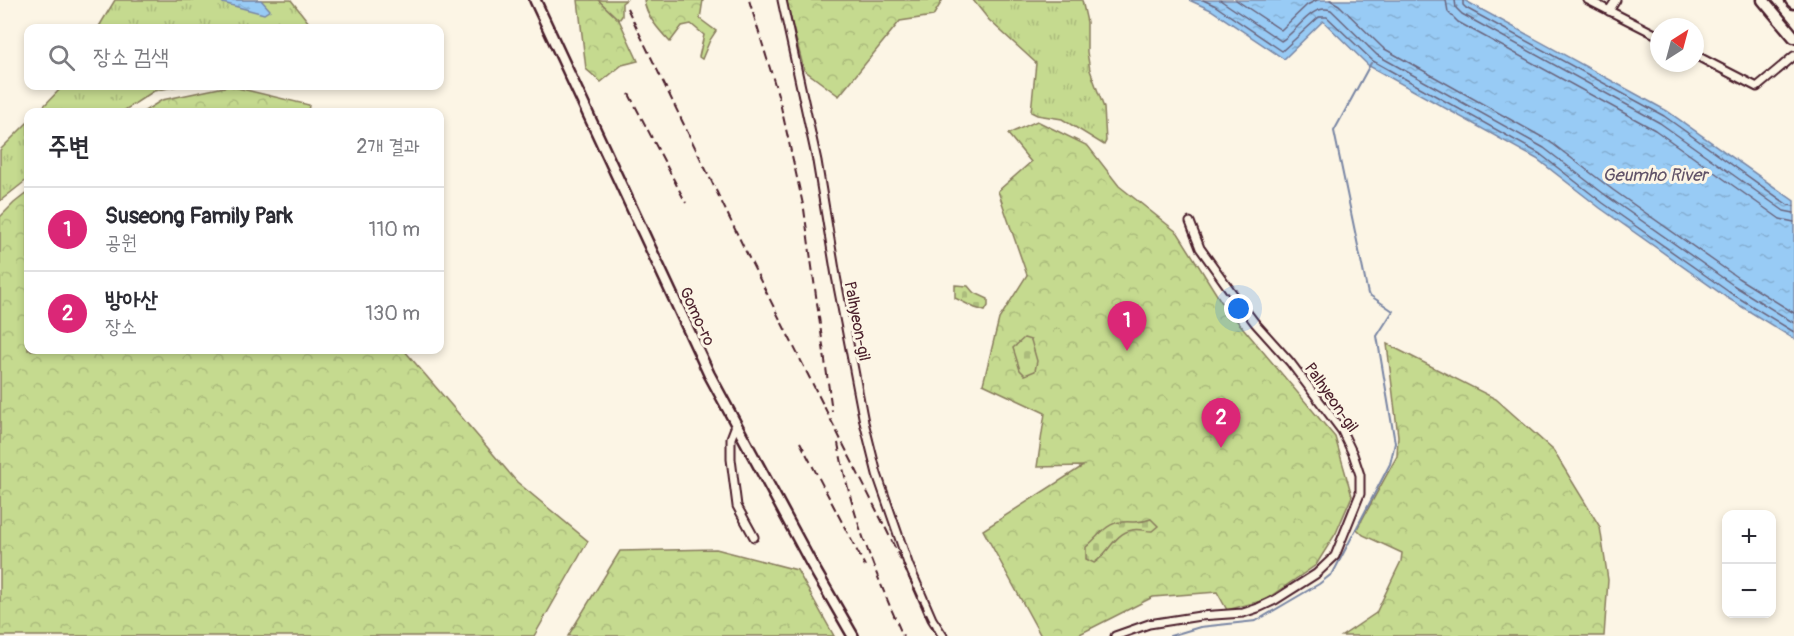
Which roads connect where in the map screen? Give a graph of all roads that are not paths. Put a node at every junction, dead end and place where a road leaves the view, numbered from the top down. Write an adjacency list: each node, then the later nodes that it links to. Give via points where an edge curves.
1 (535, 0): 12 (main road, Gomo-ro)
2 (782, 0): 15 (street, Palhyeon-gil, via 877,474 909,566)
3 (1588, 0): 6 (street)
4 (1616, 0): 6 (street)
5 (1763, 0): 8 (main road)
6 (1609, 11): 7 (street)
7 (1650, 32)
8 (1794, 37)
9 (1794, 56): 10 (street, via 1757,87)
10 (1704, 60)
11 (1190, 222): 16 (street, Palhyeon-gil, via 1200,248 1230,290 1342,431 1360,475 1360,494 1335,556 1316,574 1275,600 1243,613 1149,624)
12 (736, 425): 13 (street, via 731,438 731,459 737,506); 14 (main road, Gomo-ro)
13 (754, 537)
14 (852, 636)
15 (943, 636)
16 (1115, 636)

